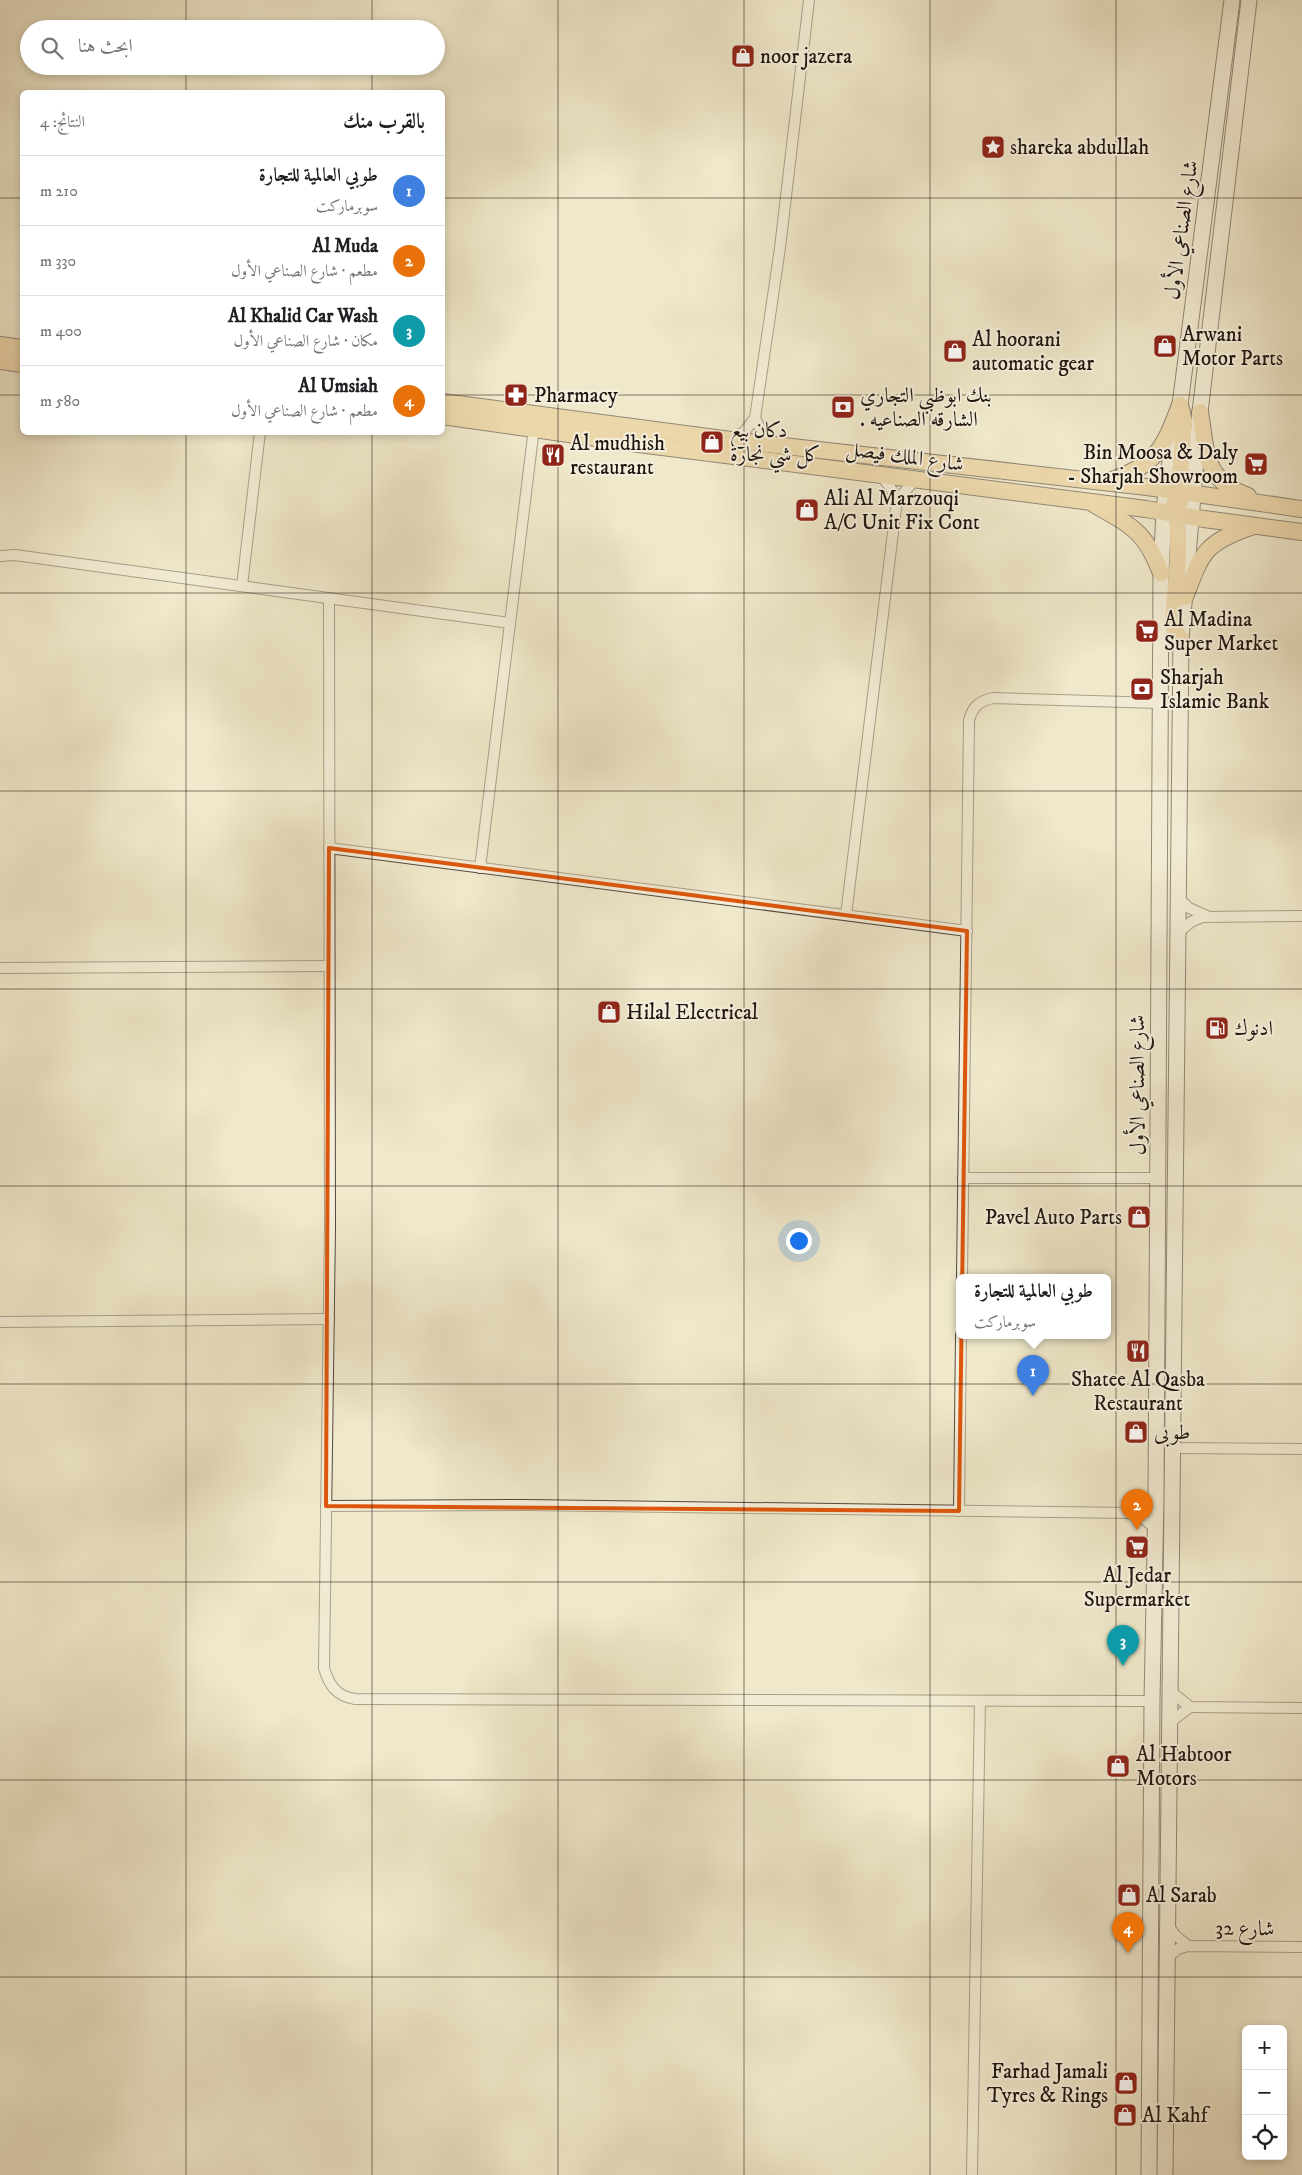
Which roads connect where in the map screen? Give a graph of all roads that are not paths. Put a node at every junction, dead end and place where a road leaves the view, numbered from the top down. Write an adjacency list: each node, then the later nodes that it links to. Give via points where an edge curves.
1 (809, 0): 12 (street, via 780,248)
2 (1232, 0): 9 (main road, شارع الصناعي الأول)
3 (1249, 0): 10 (main road, شارع الصناعي الأول)
4 (0, 345): 5 (main road)
5 (20, 348)
6 (0, 361): 7 (main road)
7 (20, 364)
8 (445, 402): 15 (main road, شارع الملك فيصل)
9 (1180, 405): 19 (main road, via 1169,434 1154,457 1134,472); 20 (main road, via 1184,421)
10 (1200, 412): 20 (main road, شارع الصناعي الأول); 23 (main road, via 1205,450 1213,472 1235,491)
11 (445, 416): 13 (main road, شارع الملك فيصل)
12 (755, 418): 15 (street, via 745,431); 16 (street)
13 (534, 428): 17 (main road, شارع الملك فيصل); 33 (street)
14 (260, 435): 30 (street)
15 (731, 440): 16 (main road, شارع الملك فيصل)
16 (773, 444): 19 (main road, شارع الملك فيصل)
17 (880, 474): 18 (main road, شارع الملك فيصل); 21 (street)
18 (916, 479): 21 (street); 22 (main road, شارع الملك فيصل)
19 (1106, 482): 20 (main road, شارع الملك فيصل)
20 (1179, 492): 23 (main road, شارع الملك فيصل); 25 (main road, شارع الصناعي الأول); 25 (main road, via 1173,500)
21 (897, 500): 39 (street)
22 (1089, 502): 25 (main road, شارع الملك فيصل); 29 (main road, via 1141,535)
23 (1272, 504): 24 (main road, شارع الملك فيصل)
24 (1302, 509)
25 (1177, 514): 26 (main road, شارع الملك فيصل); 29 (main road, شارع الصناعي الأول); 31 (main road, شارع الصناعي الأول); 34 (main road, via 1173,621)
26 (1255, 526): 27 (main road, شارع الملك فيصل); 31 (main road, via 1229,535 1211,546 1198,563)
27 (1302, 532)
28 (0, 556): 30 (street, via 15,555)
29 (1160, 573): 35 (main road, شارع الصناعي الأول)
30 (242, 586): 32 (street)
31 (1185, 597): 34 (main road, شارع الصناعي الأول)
32 (329, 598): 33 (street); 36 (street)
33 (510, 623): 37 (street)
34 (1181, 640): 38 (main road, شارع الصناعي الأول)
35 (1159, 703): 42 (street, via 993,698 976,705 968,721); 47 (main road, شارع الصناعي الأول)
36 (329, 848): 37 (street); 44 (street)
37 (480, 868): 39 (street)
38 (1179, 899): 40 (street, via 1189,908); 43 (main road, شارع الصناعي الأول)
39 (846, 915): 42 (street)
40 (1208, 916): 41 (street); 43 (street, via 1191,922)
41 (1302, 916)
42 (967, 931): 46 (street)
43 (1178, 933): 52 (main road, شارع الصناعي الأول)
44 (329, 966): 45 (street); 49 (street)
45 (0, 968)
46 (963, 1178): 47 (street); 48 (street)
47 (1157, 1178): 54 (main road, شارع الصناعي الأول)
48 (962, 1274)
49 (329, 1319): 50 (street); 55 (street)
50 (0, 1322)
51 (961, 1339): 56 (street)
52 (1171, 1448): 53 (street); 59 (main road, شارع الصناعي الأول)
53 (1302, 1449)
54 (1156, 1497): 57 (street); 58 (main road, شارع الصناعي الأول)
55 (326, 1506): 56 (street, via 536,1505); 60 (street, via 324,1668 330,1686 348,1698)
56 (958, 1511): 57 (street)
57 (1133, 1513): 58 (street)
58 (1156, 1529): 61 (main road, شارع الصناعي الأول)
59 (1169, 1690): 62 (street); 64 (main road, شارع الصناعي الأول)
60 (980, 1701): 61 (street); 69 (street)
61 (1152, 1701): 70 (main road, شارع الصناعي الأول)
62 (1190, 1707): 63 (street); 64 (street)
63 (1302, 1708)
64 (1168, 1724): 65 (main road, شارع الصناعي الأول)
65 (1166, 1922): 66 (street, شارع 32); 68 (main road, شارع الصناعي الأول)
66 (1188, 1946): 67 (street, شارع 32); 68 (street, شارع 32, via 1178,1949)
67 (1302, 1947)
68 (1166, 1959): 71 (main road, شارع الصناعي الأول)
69 (972, 2175)
70 (1149, 2175)
71 (1165, 2175)

